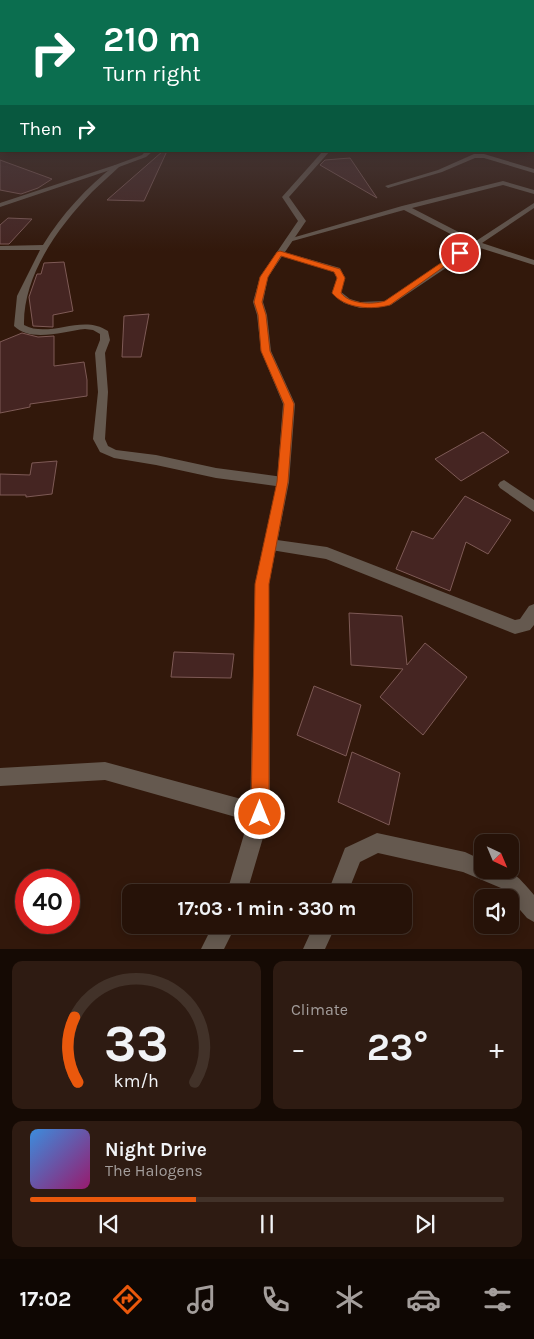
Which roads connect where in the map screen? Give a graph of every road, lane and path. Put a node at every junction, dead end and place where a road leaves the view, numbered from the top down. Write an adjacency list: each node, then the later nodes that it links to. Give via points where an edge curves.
1 (124, 163): 5 (street)
2 (316, 163): 12 (street, via 285,197 302,221)
3 (456, 163): 7 (street)
4 (508, 163): 6 (street)
5 (117, 166): 10 (street); 14 (street, via 97,182)
6 (534, 171)
7 (388, 186)
8 (534, 192): 11 (street, via 503,183)
9 (534, 204): 13 (street)
10 (0, 205)
11 (405, 208): 12 (street); 13 (street)
12 (289, 240): 16 (street)
13 (474, 243): 16 (street, via 388,303 378,306 364,306 341,298 336,293 341,278 337,270); 17 (street)
14 (46, 247): 15 (street); 18 (street, via 22,293 19,326 24,331 95,327 105,332 100,353 103,392 99,438 104,449 114,454 216,473)
15 (0, 248)
16 (280, 254): 18 (street, via 264,277 258,302 266,351 289,404)
17 (534, 263)
18 (283, 482): 21 (street)
19 (504, 485): 20 (street)
20 (534, 507)
21 (270, 545): 22 (street, via 327,553 515,627 525,625); 24 (street, via 262,584)
22 (534, 611)
23 (0, 777): 24 (street, via 105,771)
24 (260, 814): 27 (street)
25 (474, 866): 28 (street, via 377,843 352,855)
26 (503, 879): 29 (street)
27 (239, 884)
28 (341, 884)
29 (534, 911)
30 (220, 934): 32 (street)
31 (321, 934): 33 (street)
32 (212, 949)
33 (314, 949)

